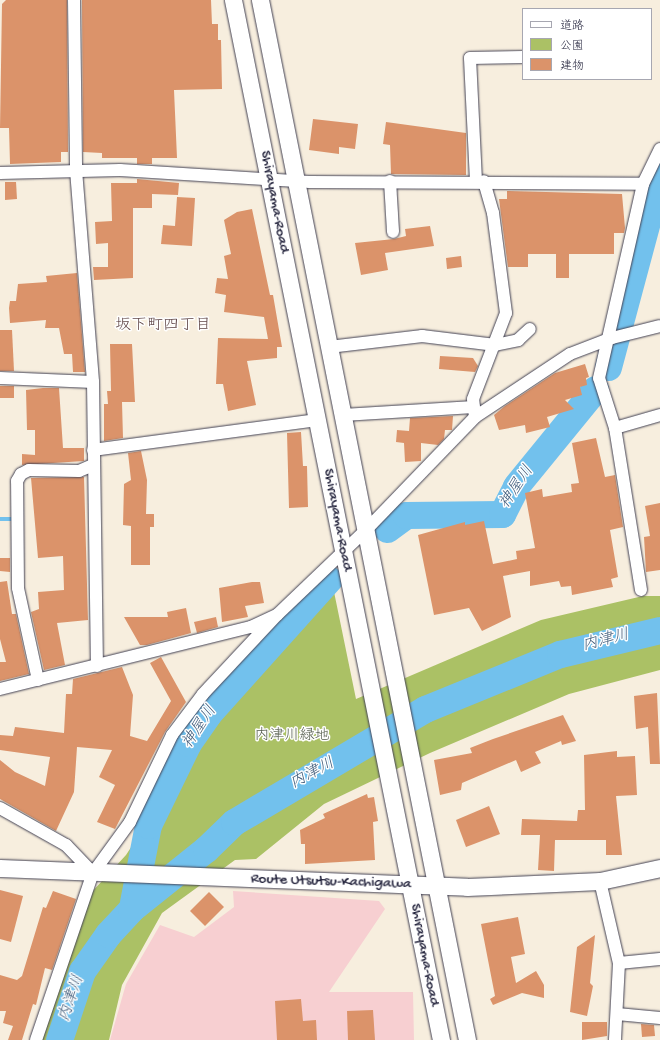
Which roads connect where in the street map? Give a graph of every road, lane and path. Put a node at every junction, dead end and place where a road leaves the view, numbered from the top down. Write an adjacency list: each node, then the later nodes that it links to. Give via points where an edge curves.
1 (74, 0): 6 (street)
2 (233, 0): 8 (street, Shirayama-Road)
3 (260, 0): 9 (street, Shirayama-Road)
4 (522, 57): 11 (street, via 470,58)
5 (660, 149): 12 (street)
6 (76, 170): 7 (street); 8 (street); 20 (street)
7 (0, 173)
8 (270, 178): 9 (street); 24 (street, Shirayama-Road)
9 (295, 181): 10 (street); 18 (street, Shirayama-Road)
10 (390, 181): 11 (street); 13 (street)
11 (480, 181): 12 (street); 17 (street, via 493,213 506,313)
12 (643, 184): 16 (street)
13 (393, 232)
14 (660, 326): 16 (street)
15 (530, 329): 17 (street, via 518,340)
16 (609, 340): 21 (street, via 570,354); 25 (street, via 599,378)
17 (495, 345): 18 (street, via 422,336); 21 (street, via 473,398)
18 (329, 347): 22 (street, Shirayama-Road)
19 (0, 378): 20 (street)
20 (93, 382): 26 (street)
21 (474, 412): 22 (street); 28 (street)
22 (343, 415): 28 (street, Shirayama-Road)
23 (660, 415): 25 (street)
24 (317, 420): 26 (street); 29 (street, Shirayama-Road)
25 (614, 428): 30 (street)
26 (93, 450): 27 (street)
27 (93, 465): 32 (street); 33 (street, via 79,471 29,470 21,474 17,481 18,588)
28 (366, 530): 29 (street); 41 (street, Shirayama-Road)
29 (343, 552): 31 (street); 40 (street, Shirayama-Road)
30 (640, 590)
31 (277, 615): 32 (street, via 251,627); 38 (street, via 203,694 172,735 130,822)
32 (97, 666): 33 (street)
33 (38, 680): 34 (street)
34 (0, 689)
35 (0, 808): 38 (street, via 66,845)
36 (0, 868): 38 (street, Route Utsutsu-Kachigawa)
37 (660, 868): 39 (street, Route Utsutsu-Kachigawa)
38 (93, 873): 40 (street, Route Utsutsu-Kachigawa); 46 (street)
39 (600, 881): 41 (street, Route Utsutsu-Kachigawa); 43 (street)
40 (410, 884): 41 (street, Route Utsutsu-Kachigawa); 47 (street, Shirayama-Road)
41 (437, 886): 48 (street, Shirayama-Road)
42 (660, 960): 43 (street)
43 (619, 963): 44 (street)
44 (618, 1014): 45 (street, via 642,1019); 49 (street)
45 (660, 1018)
46 (36, 1040)
47 (441, 1040)
48 (468, 1040)
49 (615, 1040)

